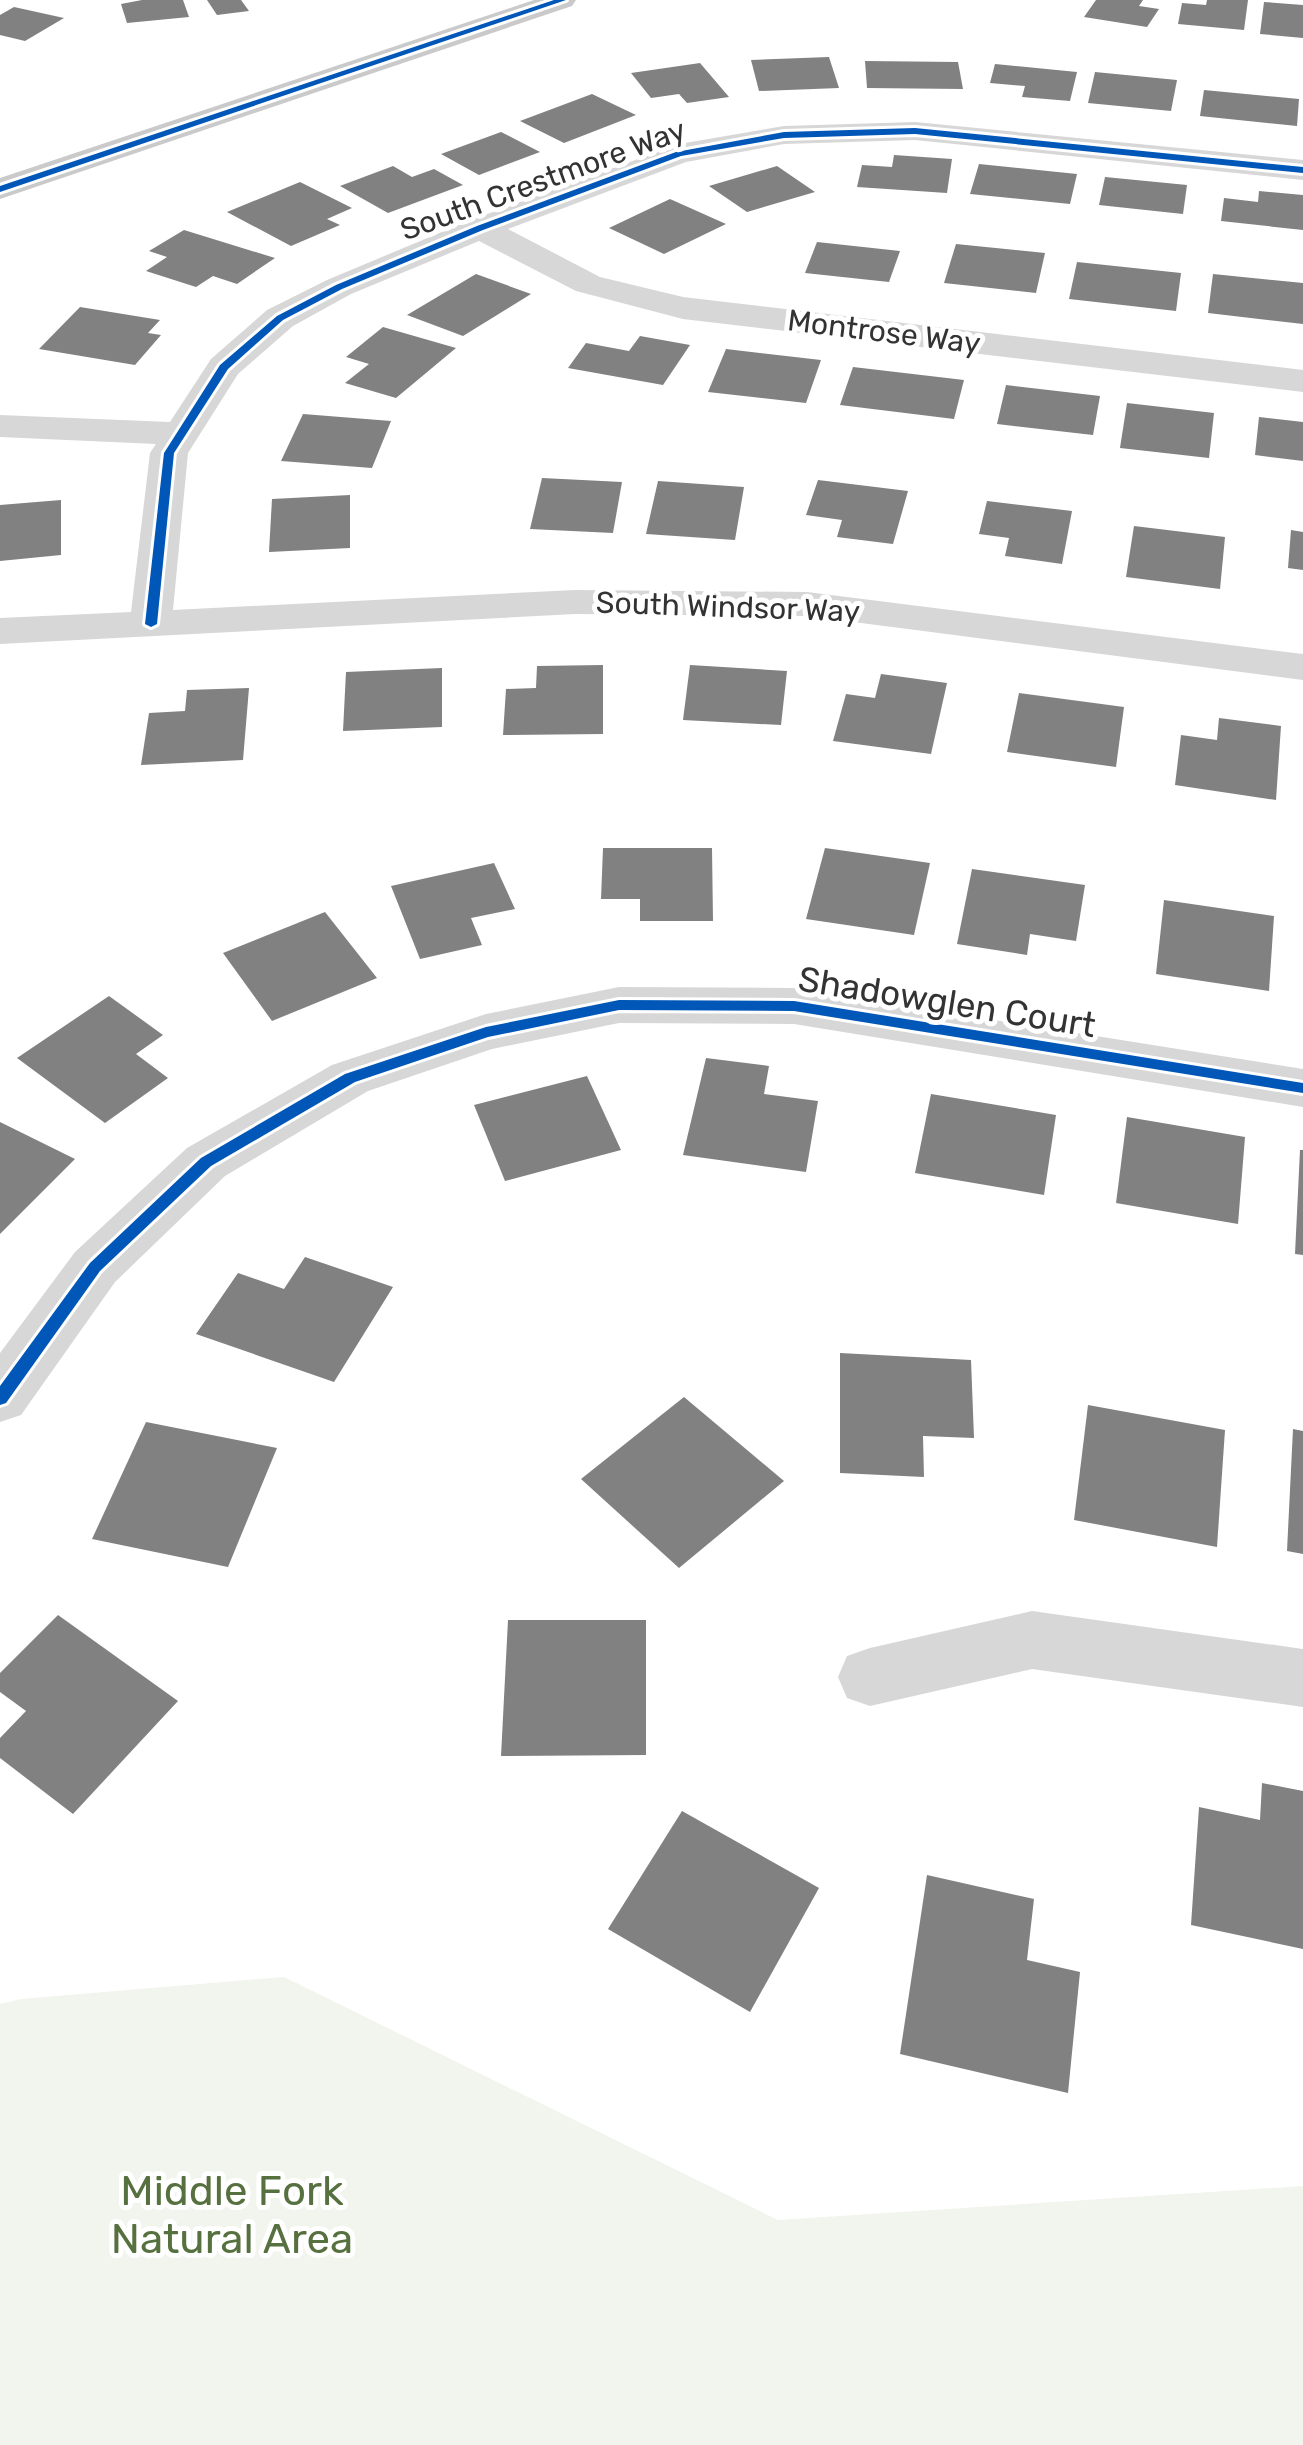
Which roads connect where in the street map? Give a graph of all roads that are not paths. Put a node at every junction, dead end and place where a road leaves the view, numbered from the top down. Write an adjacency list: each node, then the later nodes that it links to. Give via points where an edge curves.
1 (562, 0): 3 (main road)
2 (1303, 170): 4 (street, South Crestmore Way, via 915,131 784,135 680,154)
3 (0, 189)
4 (480, 228): 5 (street, Montrose Way, via 588,284 682,308); 7 (street, South Crestmore Way, via 280,318 224,368)
5 (1303, 381)
6 (0, 426): 7 (street)
7 (181, 434): 8 (street, South Crestmore Way, via 170,453)
8 (151, 624): 9 (street, South Windsor Way); 10 (street, South Windsor Way, via 575,602 807,604)
9 (0, 631)
10 (1303, 667)
11 (1303, 1088): 12 (street, Shadowglen Court, via 794,1006 618,1005 486,1032 350,1078 206,1162 96,1267)
12 (0, 1398)
13 (870, 1677): 14 (street, via 1032,1640)
14 (1303, 1678)

